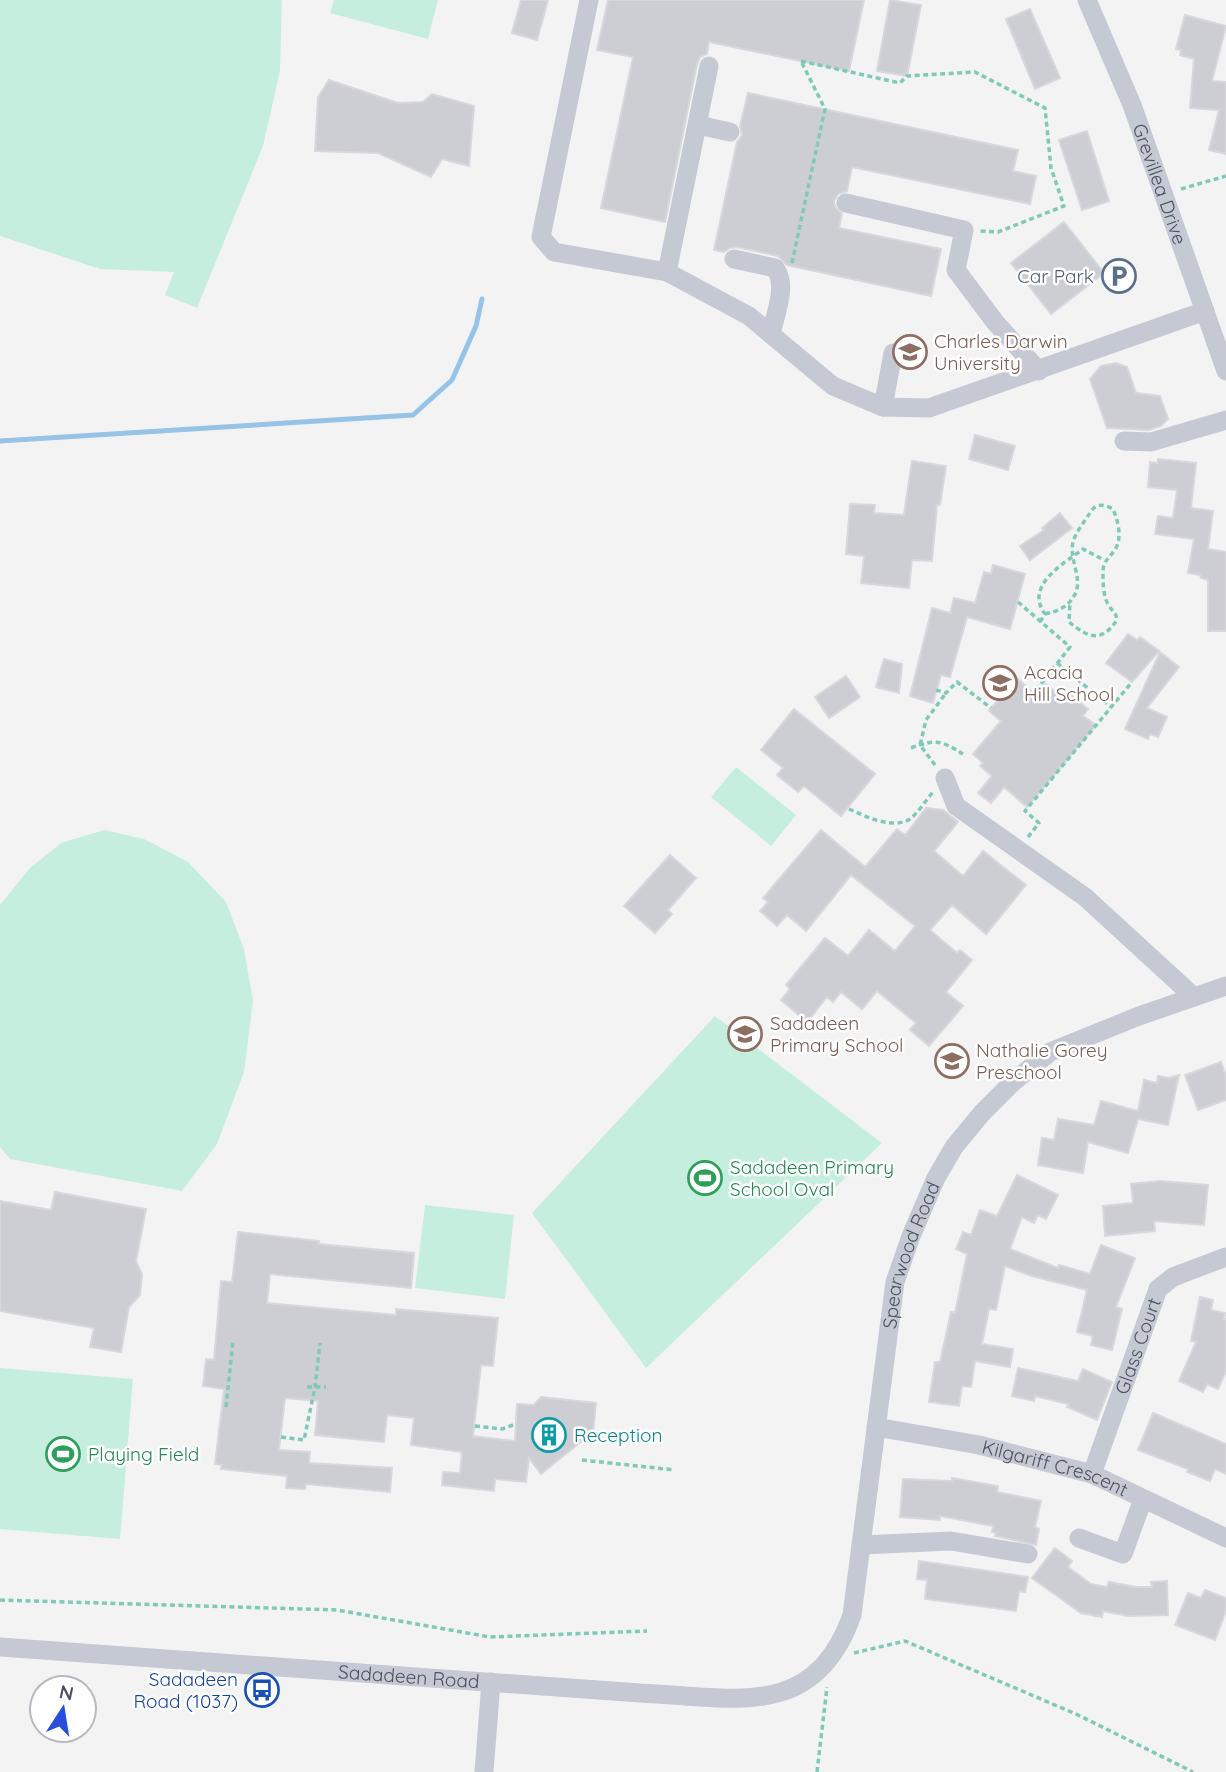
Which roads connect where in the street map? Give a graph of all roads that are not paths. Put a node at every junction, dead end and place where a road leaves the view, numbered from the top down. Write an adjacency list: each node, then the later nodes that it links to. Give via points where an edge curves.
1 (589, 0): 8 (street, via 541,237 554,252)
2 (1087, 0): 9 (street, Grevillea Drive, via 1132,105)
3 (709, 66): 4 (street)
4 (698, 125): 5 (street); 8 (street)
5 (730, 132)
6 (846, 203): 12 (street, via 964,230 956,270)
7 (734, 259): 10 (street, via 775,268 781,276)
8 (667, 272): 10 (street, via 749,316)
9 (1205, 311): 12 (street); 13 (street, Grevillea Drive)
10 (771, 334): 14 (street, via 832,386)
11 (893, 353): 14 (street)
12 (1039, 371): 14 (street, via 929,408)
13 (1226, 371)
14 (883, 407)
15 (1226, 420): 16 (street, via 1151,442)
16 (1124, 441)
17 (945, 778): 19 (street, via 956,806 1085,897)
18 (1226, 986): 19 (street, Spearwood Road)
19 (1194, 997): 21 (street, Spearwood Road, via 1050,1052 1013,1082 954,1147 936,1178 895,1282)
20 (1226, 1258): 22 (street, Glass Court, via 1173,1277 1158,1289)
21 (876, 1427): 22 (street, Kilgariff Crescent, via 979,1445); 26 (street, Spearwood Road)
22 (1092, 1474): 23 (street, Kilgariff Crescent)
23 (1143, 1499): 24 (street, via 1123,1554); 25 (street, Kilgariff Crescent)
24 (1079, 1538)
25 (1226, 1538)
26 (861, 1545): 27 (street, via 951,1541); 29 (street, Spearwood Road, via 852,1615 844,1639)
27 (1028, 1554)
28 (0, 1647): 30 (street, Sadadeen Road)
29 (813, 1677): 30 (street, Sadadeen Road, via 794,1689 741,1697)
30 (491, 1682): 31 (street)
31 (484, 1772)

